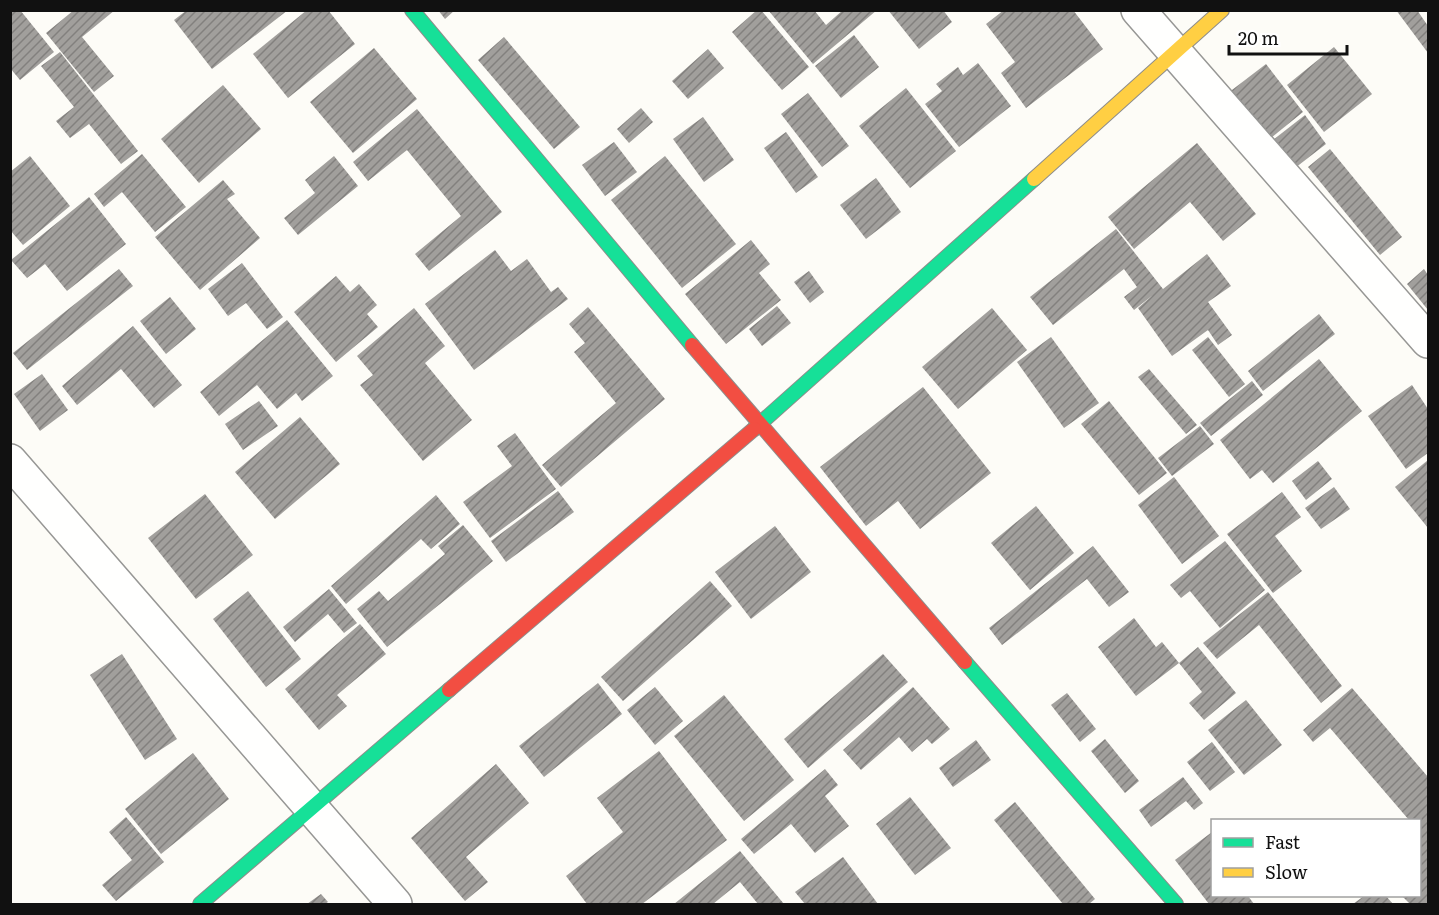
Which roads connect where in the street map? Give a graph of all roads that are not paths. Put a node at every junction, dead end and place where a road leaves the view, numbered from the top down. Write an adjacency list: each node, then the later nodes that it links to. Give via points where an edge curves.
1 (412, 10): 6 (main road)
2 (1138, 10): 4 (street)
3 (1222, 10): 4 (main road)
4 (1174, 52): 5 (street); 6 (main road)
5 (1428, 341)
6 (759, 425): 8 (main road); 11 (main road)
7 (10, 461): 8 (street)
8 (311, 808): 9 (main road); 10 (street)
9 (200, 904)
10 (395, 904)
11 (1176, 904)

